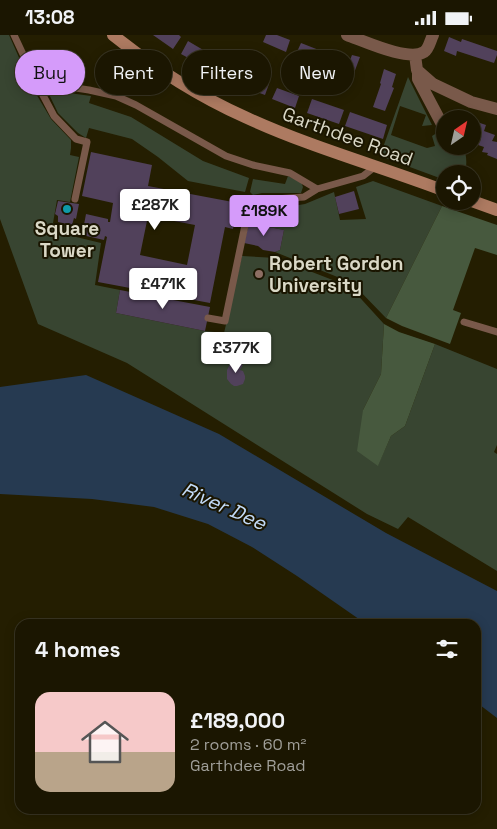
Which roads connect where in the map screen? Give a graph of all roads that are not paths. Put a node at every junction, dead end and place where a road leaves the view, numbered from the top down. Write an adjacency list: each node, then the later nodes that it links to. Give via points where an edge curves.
1 (14, 35): 5 (lane)
2 (113, 35): 12 (street, Garthdee Road, via 185,85 243,117)
3 (347, 35): 6 (street, via 406,55)
4 (433, 35): 6 (street, via 428,49)
5 (21, 50)
6 (415, 55): 7 (street)
7 (417, 70): 10 (street, via 433,85 471,102); 11 (street, via 418,79)
8 (85, 89): 14 (lane, via 116,96 226,156 290,173)
9 (43, 95): 15 (lane, via 54,116 76,139 87,142)
10 (497, 109)
11 (436, 113)
12 (376, 166): 13 (street, Garthdee Road); 14 (lane, via 363,176)
13 (436, 188)
14 (317, 189): 18 (lane, via 304,197 260,200 248,211 225,321)
15 (75, 199)
16 (481, 204): 17 (street)
17 (497, 210)
18 (208, 318)
19 (464, 322): 20 (lane)
20 (497, 332)

